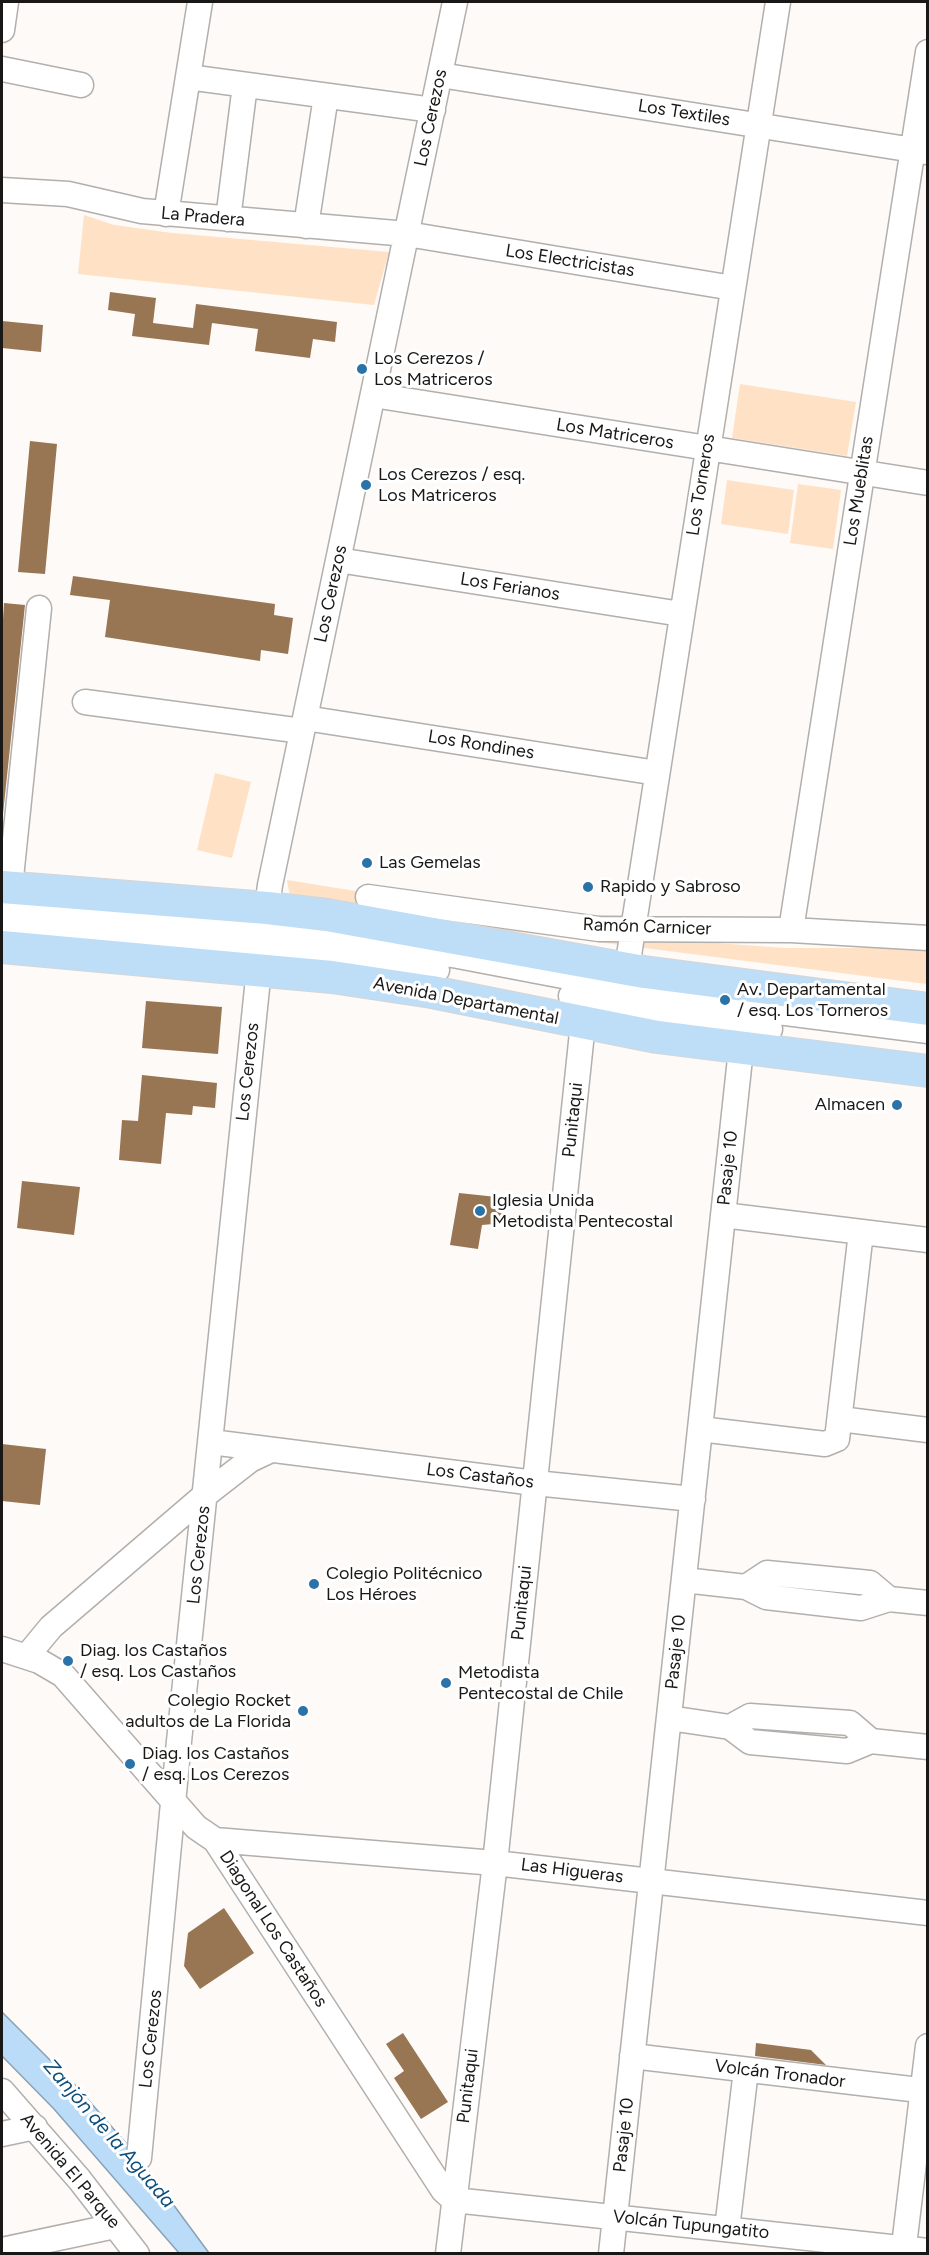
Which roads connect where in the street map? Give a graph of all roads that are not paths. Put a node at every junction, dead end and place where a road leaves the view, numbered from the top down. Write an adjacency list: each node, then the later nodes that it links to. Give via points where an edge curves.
1 (6, 2): 5 (street)
2 (200, 2): 9 (street)
3 (452, 2): 8 (street, Los Cerezos)
4 (778, 2): 14 (street, Los Torneros)
5 (2, 30)
6 (927, 52): 15 (street, Los Mueblitas)
7 (2, 69): 11 (street)
8 (440, 75): 13 (street, Los Cerezos); 14 (street, Los Textiles)
9 (188, 77): 10 (street); 17 (street)
10 (245, 84): 12 (street); 18 (street)
11 (81, 85)
12 (326, 96): 13 (street); 19 (street)
13 (433, 110): 20 (street, Los Cerezos)
14 (759, 125): 15 (street, Los Textiles); 21 (street, Los Torneros)
15 (920, 151): 24 (street, Los Mueblitas)
16 (2, 190): 17 (street, La Pradera, via 69,194)
17 (166, 214): 18 (street, La Pradera)
18 (228, 219): 19 (street, La Pradera)
19 (306, 226): 20 (street, La Pradera)
20 (406, 234): 21 (street, Los Electricistas); 22 (street, Los Cerezos)
21 (733, 288): 23 (street, Los Torneros)
22 (373, 395): 23 (street, Los Matriceros); 26 (street, Los Cerezos)
23 (707, 448): 24 (street, Los Matriceros); 28 (street, Los Torneros)
24 (862, 473): 25 (street, Los Matriceros); 35 (street, Los Mueblitas)
25 (927, 483)
26 (338, 560): 28 (street, Los Ferianos); 30 (street, Los Cerezos)
27 (39, 608): 32 (street)
28 (681, 614): 31 (street, Los Torneros)
29 (85, 702): 30 (street, Los Rondines)
30 (304, 724): 31 (street, Los Rondines); 36 (street, Los Cerezos)
31 (657, 772): 34 (street, Los Torneros)
32 (4, 894): 36 (main road, Avenida Departamental)
33 (368, 897): 34 (street, Ramón Carnicer, via 599,929)
34 (633, 928): 35 (street, Ramón Carnicer); 39 (street, Los Torneros)
35 (791, 930): 37 (street, Ramón Carnicer)
36 (263, 938): 38 (main road, Avenida Departamental); 39 (main road, Avenida Departamental, via 465,938); 41 (main road, Avenida Departamental, via 432,992); 42 (street, via 458,956 699,1002); 43 (street, via 719,1023); 52 (street, Los Cerezos)
37 (927, 938)
38 (6, 942)
39 (627, 968): 40 (main road, Avenida Departamental)
40 (927, 1009)
41 (583, 1023): 44 (main road, Avenida Departamental); 54 (street, Punitaqui)
42 (927, 1031)
43 (927, 1048)
44 (741, 1049): 45 (main road, Avenida Departamental); 46 (street, Pasaje 10)
45 (927, 1071)
46 (723, 1215): 47 (street); 50 (street, Pasaje 10)
47 (861, 1232): 48 (street); 49 (street)
48 (927, 1240)
49 (840, 1419): 50 (street, via 837,1439 825,1444); 51 (street)
50 (700, 1430): 56 (street, Pasaje 10)
51 (927, 1430)
52 (211, 1442): 53 (street, Los Castaños); 55 (street, Los Cerezos)
53 (269, 1451): 54 (street, Los Castaños); 55 (street, via 250,1460)
54 (535, 1483): 56 (street, Los Castaños); 69 (street, Punitaqui)
55 (205, 1495): 57 (street); 58 (street, Los Cerezos)
56 (693, 1499): 59 (street, Pasaje 10)
57 (162, 1533): 58 (street, via 182,1532 190,1538); 62 (street, via 44,1633)
58 (199, 1556): 65 (street, Los Cerezos)
59 (684, 1580): 60 (street, via 746,1587 767,1573 870,1583 889,1599); 63 (street, Pasaje 10)
60 (927, 1603)
61 (2, 1649): 62 (street, Diagonal Los Castaños)
62 (27, 1656): 66 (street, Diagonal Los Castaños, via 51,1666 68,1680)
63 (669, 1718): 64 (street, via 730,1727 750,1716 850,1723 871,1741); 70 (street, Pasaje 10)
64 (927, 1747)
65 (178, 1751): 66 (street, via 160,1765 148,1766); 67 (street, Los Cerezos)
66 (137, 1761): 67 (street, Diagonal Los Castaños)
67 (174, 1803): 68 (street, Diagonal Los Castaños, via 200,1831); 79 (street, Los Cerezos)
68 (215, 1840): 69 (street, Las Higueras); 80 (street, Diagonal Los Castaños, via 443,2190)
69 (495, 1863): 70 (street, Las Higueras); 80 (street, Punitaqui)
70 (652, 1881): 71 (street, Las Higueras); 73 (street, Pasaje 10)
71 (927, 1913)
72 (927, 2046): 75 (street)
73 (632, 2056): 74 (street, Volcán Tronador); 81 (street, Pasaje 10)
74 (746, 2070): 75 (street, Volcán Tronador); 83 (street)
75 (925, 2090): 86 (street)
76 (2, 2091): 77 (street, Avenida El Parque)
77 (35, 2127): 78 (street); 82 (street, Avenida El Parque)
78 (2, 2134)
79 (139, 2157)
80 (454, 2200): 81 (street, Volcán Tupungatito); 89 (street, Punitaqui)
81 (615, 2217): 83 (street, Volcán Tupungatito); 90 (street, Pasaje 10)
82 (116, 2226): 85 (street); 88 (street, Avenida El Parque)
83 (727, 2229): 84 (street, Volcán Tupungatito)
84 (752, 2242): 86 (street, Volcán Tupungatito)
85 (5, 2251)
86 (903, 2251): 87 (street, Volcán Tupungatito)
87 (927, 2251)
88 (137, 2253)
89 (448, 2253)
90 (611, 2253)

